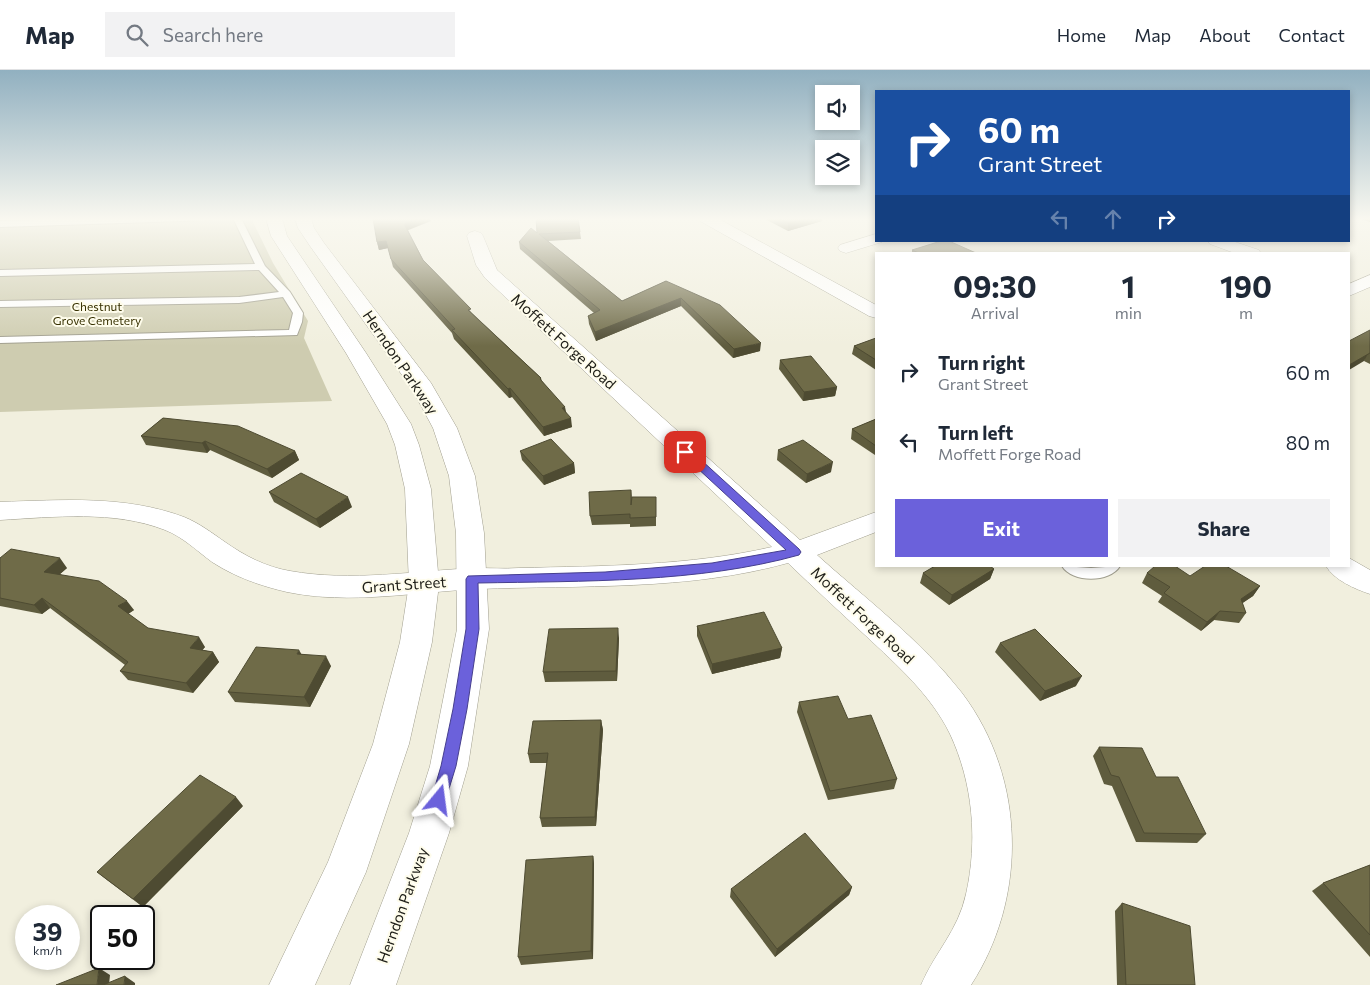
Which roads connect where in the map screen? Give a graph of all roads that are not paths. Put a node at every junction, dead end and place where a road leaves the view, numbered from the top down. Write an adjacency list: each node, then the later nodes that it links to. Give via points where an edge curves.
1 (258, 261): 6 (lane)
2 (295, 261): 20 (street, via 356,353 408,445 418,489)
3 (329, 261): 18 (street, Herndon Parkway, via 422,388 445,428 462,476)
4 (484, 261): 14 (street, Moffett Forge Road, via 491,274)
5 (783, 261): 10 (street)
6 (261, 266): 7 (lane); 8 (lane)
7 (0, 273)
8 (286, 294): 9 (lane, via 239,300); 11 (lane, via 298,313 293,333)
9 (0, 304)
10 (875, 311)
11 (0, 340)
12 (0, 511): 20 (street, Grant Street, via 85,508 148,515 176,525 229,559 259,573 289,581 316,586 365,588)
13 (875, 521): 14 (street, Grant Street)
14 (795, 552): 18 (street, Grant Street, via 712,568 605,576); 23 (street, Moffett Forge Road, via 916,663 942,692 965,730 983,774 992,822 992,869 982,919 961,964)
15 (1072, 567): 16 (lane, via 1079,572 1101,574)
16 (1111, 567)
17 (1342, 567): 19 (street)
18 (472, 579): 20 (street, Grant Street); 22 (street, Herndon Parkway, via 473,629 449,766 429,833)
19 (1370, 583)
20 (424, 584): 21 (street, via 416,642 391,744 345,872)
21 (292, 985)
22 (373, 985)
23 (944, 985)

